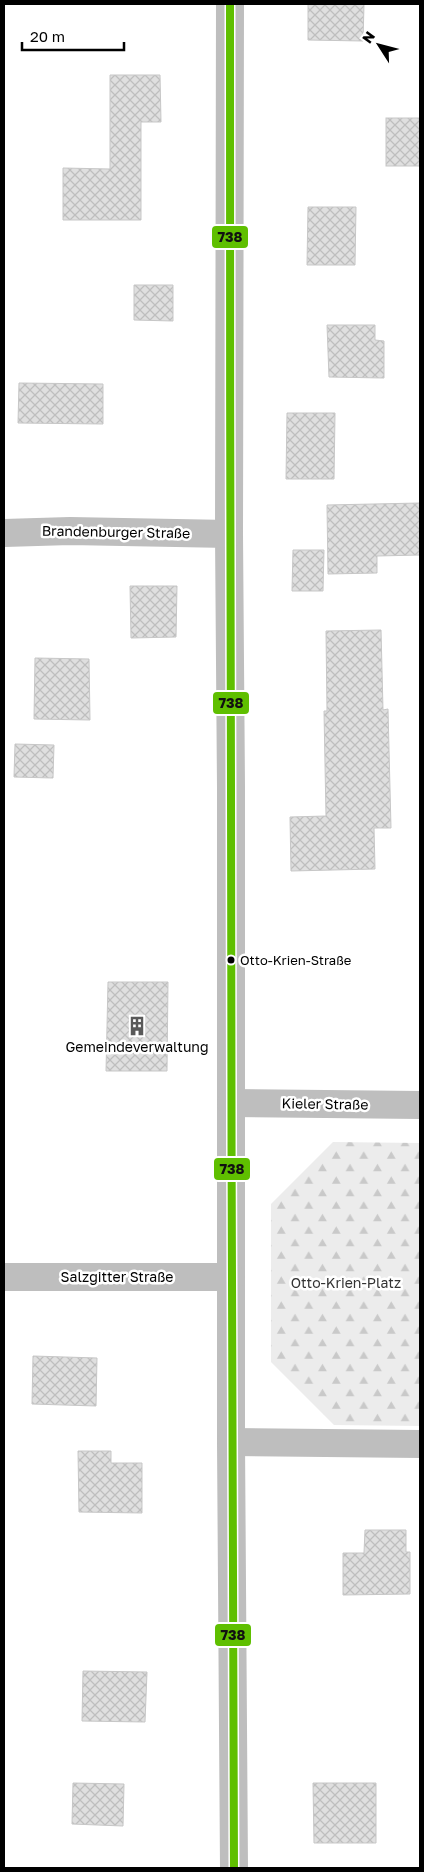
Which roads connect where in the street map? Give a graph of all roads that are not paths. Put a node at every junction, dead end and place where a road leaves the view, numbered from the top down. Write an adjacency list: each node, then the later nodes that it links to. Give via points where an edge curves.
1 (230, 4): 3 (street)
2 (4, 532): 3 (street, Brandenburger Straße)
3 (229, 534): 4 (street)
4 (231, 1103): 5 (street, Kieler Straße); 6 (street)
5 (420, 1105)
6 (231, 1277): 7 (street, Salzgitter Straße); 8 (street)
7 (4, 1278)
8 (231, 1442): 9 (street); 10 (street)
9 (420, 1444)
10 (234, 1868)

